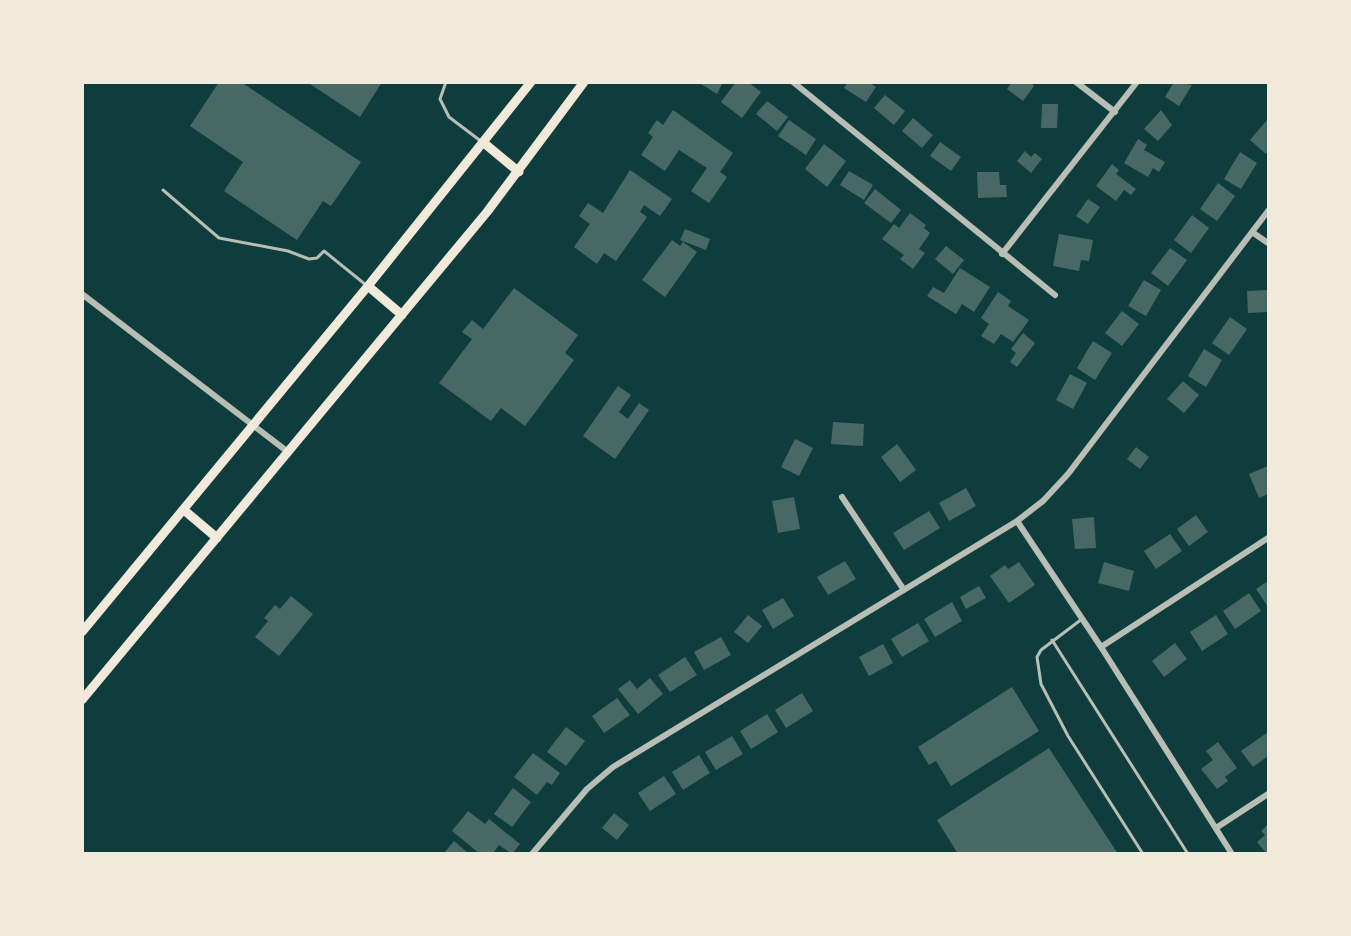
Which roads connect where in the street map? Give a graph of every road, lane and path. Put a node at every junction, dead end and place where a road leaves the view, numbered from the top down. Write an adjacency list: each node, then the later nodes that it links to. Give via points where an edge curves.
1 (446, 82): 8 (lane, via 440,99 448,117)
2 (531, 82): 8 (main road)
3 (584, 82): 9 (main road)
4 (793, 82): 14 (street)
5 (1076, 82): 7 (street)
6 (1137, 82): 7 (street)
7 (1115, 112): 14 (street)
8 (484, 143): 9 (main road); 15 (main road)
9 (519, 172): 18 (main road)
10 (163, 190): 15 (lane, via 219,238 309,259 324,251)
11 (1269, 211): 12 (street)
12 (1252, 232): 13 (street); 23 (street, via 1068,474)
13 (1269, 243)
14 (1002, 254): 17 (street)
15 (368, 286): 18 (main road); 19 (main road)
16 (82, 294): 19 (street)
17 (1055, 295)
18 (402, 315): 20 (main road)
19 (254, 424): 20 (street); 22 (main road)
20 (288, 452): 24 (main road)
21 (842, 497): 26 (street)
22 (184, 510): 24 (main road); 28 (main road)
23 (1017, 521): 26 (street); 27 (street)
24 (217, 538): 31 (main road)
25 (1269, 538): 30 (street)
26 (904, 590): 34 (street, via 614,767 587,789)
27 (1082, 619): 29 (lane); 30 (street)
28 (82, 632)
29 (1052, 640): 35 (lane, via 1037,657 1041,684 1068,736); 36 (lane)
30 (1101, 647): 33 (street)
31 (82, 700)
32 (1269, 794): 33 (street)
33 (1216, 828): 37 (street)
34 (532, 854)
35 (1143, 854)
36 (1188, 854)
37 (1232, 854)

